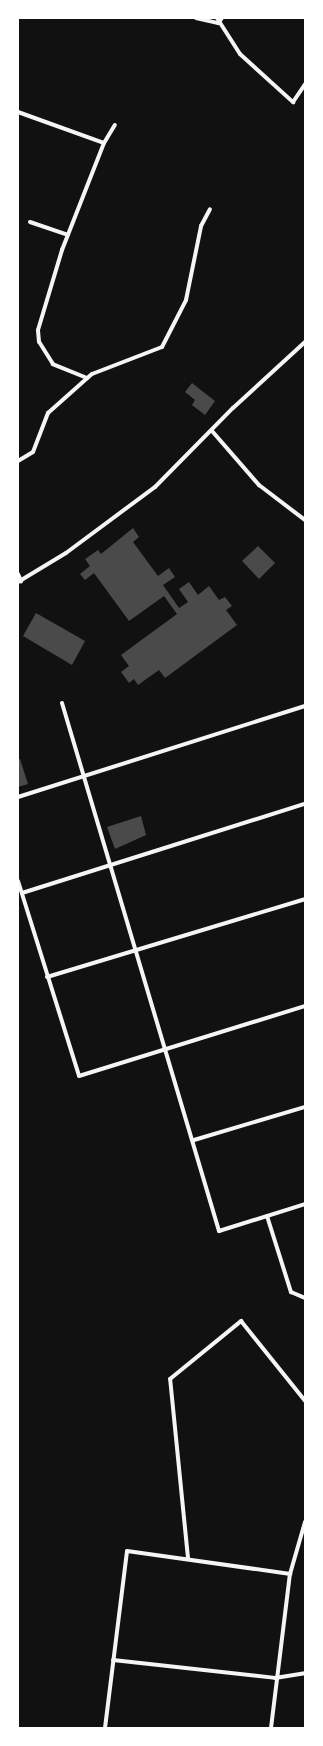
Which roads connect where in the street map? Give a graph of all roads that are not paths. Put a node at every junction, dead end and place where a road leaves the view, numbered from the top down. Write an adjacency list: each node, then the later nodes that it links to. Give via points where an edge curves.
1 (196, 18): 3 (street)
2 (222, 18): 3 (street)
3 (218, 20): 4 (street, via 240,54 293,102)
4 (305, 84)
5 (18, 112): 7 (street)
6 (115, 125): 7 (street)
7 (104, 143): 10 (street)
8 (210, 209): 12 (street, via 201,226 186,300 162,347)
9 (30, 222): 10 (street)
10 (68, 235): 12 (street, via 38,330 39,342 53,364)
11 (304, 345): 13 (street, via 233,408)
12 (87, 378): 14 (street, via 48,413 33,452)
13 (212, 431): 15 (street, via 259,485); 17 (street, via 155,487 66,553)
14 (18, 461)
15 (305, 520)
16 (18, 574): 17 (street)
17 (20, 581)
18 (62, 703): 20 (street)
19 (305, 706): 20 (street)
20 (85, 777): 21 (street); 23 (street)
21 (18, 797)
22 (305, 804): 23 (street)
23 (110, 866): 25 (street); 27 (street)
24 (18, 881): 25 (street)
25 (22, 893): 28 (street)
26 (305, 899): 27 (street)
27 (135, 952): 28 (street); 30 (street)
28 (47, 977): 30 (street, via 79,1076)
29 (305, 1006): 30 (street)
30 (165, 1048): 32 (street)
31 (305, 1107): 32 (street)
32 (194, 1140): 34 (street, via 219,1231)
33 (305, 1204): 34 (street)
34 (268, 1216): 35 (street, via 291,1292)
35 (305, 1298)
36 (305, 1401): 38 (street, via 240,1321 170,1379)
37 (305, 1522): 39 (street)
38 (188, 1558): 39 (street); 40 (street, via 127,1551)
39 (290, 1574): 42 (street)
40 (113, 1660): 42 (street); 43 (street)
41 (305, 1673): 42 (street)
42 (276, 1678): 44 (street)
43 (105, 1728)
44 (271, 1728)

